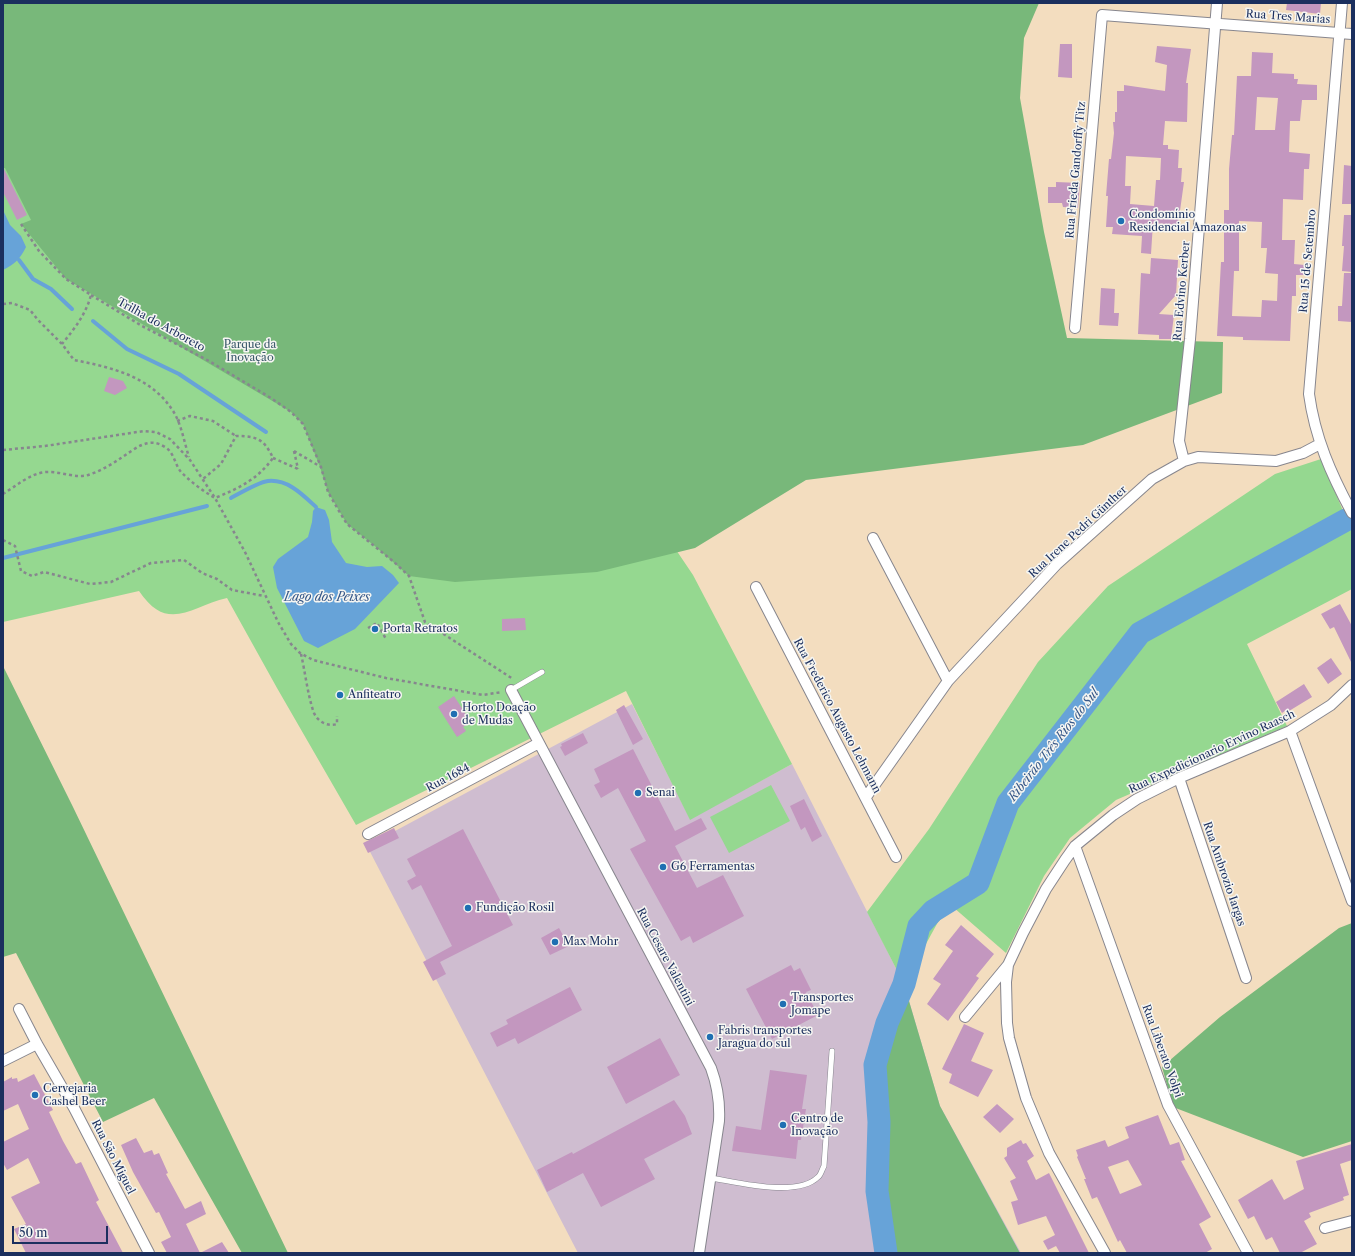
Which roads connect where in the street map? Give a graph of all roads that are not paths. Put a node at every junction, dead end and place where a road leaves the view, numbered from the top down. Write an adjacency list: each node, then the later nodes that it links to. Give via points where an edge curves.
1 (1217, 3): 4 (street, Rua Edvino Kerber)
2 (1342, 3): 5 (street, Rua 15 de Setembro)
3 (1102, 14): 4 (street, Rua Tres Marias); 7 (street, Rua Frieda Gandorffy Titz)
4 (1215, 23): 5 (street, Rua Tres Marias); 9 (street, Rua Edvino Kerber, via 1179,440)
5 (1340, 33): 6 (street, Rua Tres Marias); 8 (street, Rua 15 de Setembro, via 1309,394 1313,422)
6 (1352, 34)
7 (1075, 328)
8 (1320, 444): 9 (street, Rua Irene Pedri Günther, via 1304,453 1276,461 1198,457); 10 (street, Rua 15 de Setembro)
9 (1184, 461): 14 (street, Rua Irene Pedri Günther, via 1152,479 1057,564)
10 (1352, 513)
11 (874, 538): 14 (street)
12 (756, 587): 20 (street, Rua Frederico Augusto Lehmann)
13 (542, 672): 16 (lane)
14 (948, 681): 20 (street, Rua Irene Pedri Günther)
15 (1352, 685): 17 (street, Rua Expedicionario Ervino Raasch, via 1331,705)
16 (514, 688): 18 (street, Rua Cesare Valentini)
17 (1290, 731): 19 (street, Rua Expedicionario Ervino Raasch); 24 (street)
18 (539, 743): 21 (street, Rua 1684); 32 (street, Rua Cesare Valentini, via 713,1074 720,1103)
19 (1179, 778): 22 (street, Rua Expedicionario Ervino Raasch, via 1137,799); 26 (street, Rua Ambrozio Iargas)
20 (866, 797): 23 (street, Rua Frederico Augusto Lehmann)
21 (368, 834)
22 (1075, 846): 25 (street, Rua Expedicionario Ervino Raasch, via 1046,889); 38 (street, Rua Liberato Volpi, via 1168,1105)
23 (896, 857)
24 (1352, 901)
25 (1008, 965): 28 (street); 37 (street, Rua Expedicionario Ervino Raasch, via 1006,982 1009,1038 1026,1098 1048,1153)
26 (1246, 978)
27 (19, 1009): 29 (street, Rua São Miguel)
28 (965, 1017)
29 (37, 1044): 31 (street); 35 (street, Rua São Miguel, via 74,1108)
30 (832, 1051): 32 (lane, via 824,1166 819,1177 798,1188 778,1188)
31 (3, 1061)
32 (711, 1178): 36 (street, Rua Cesare Valentini)
33 (1352, 1221): 34 (street)
34 (1325, 1228)
35 (149, 1253)
36 (699, 1253)
37 (1105, 1253)
38 (1248, 1253)

